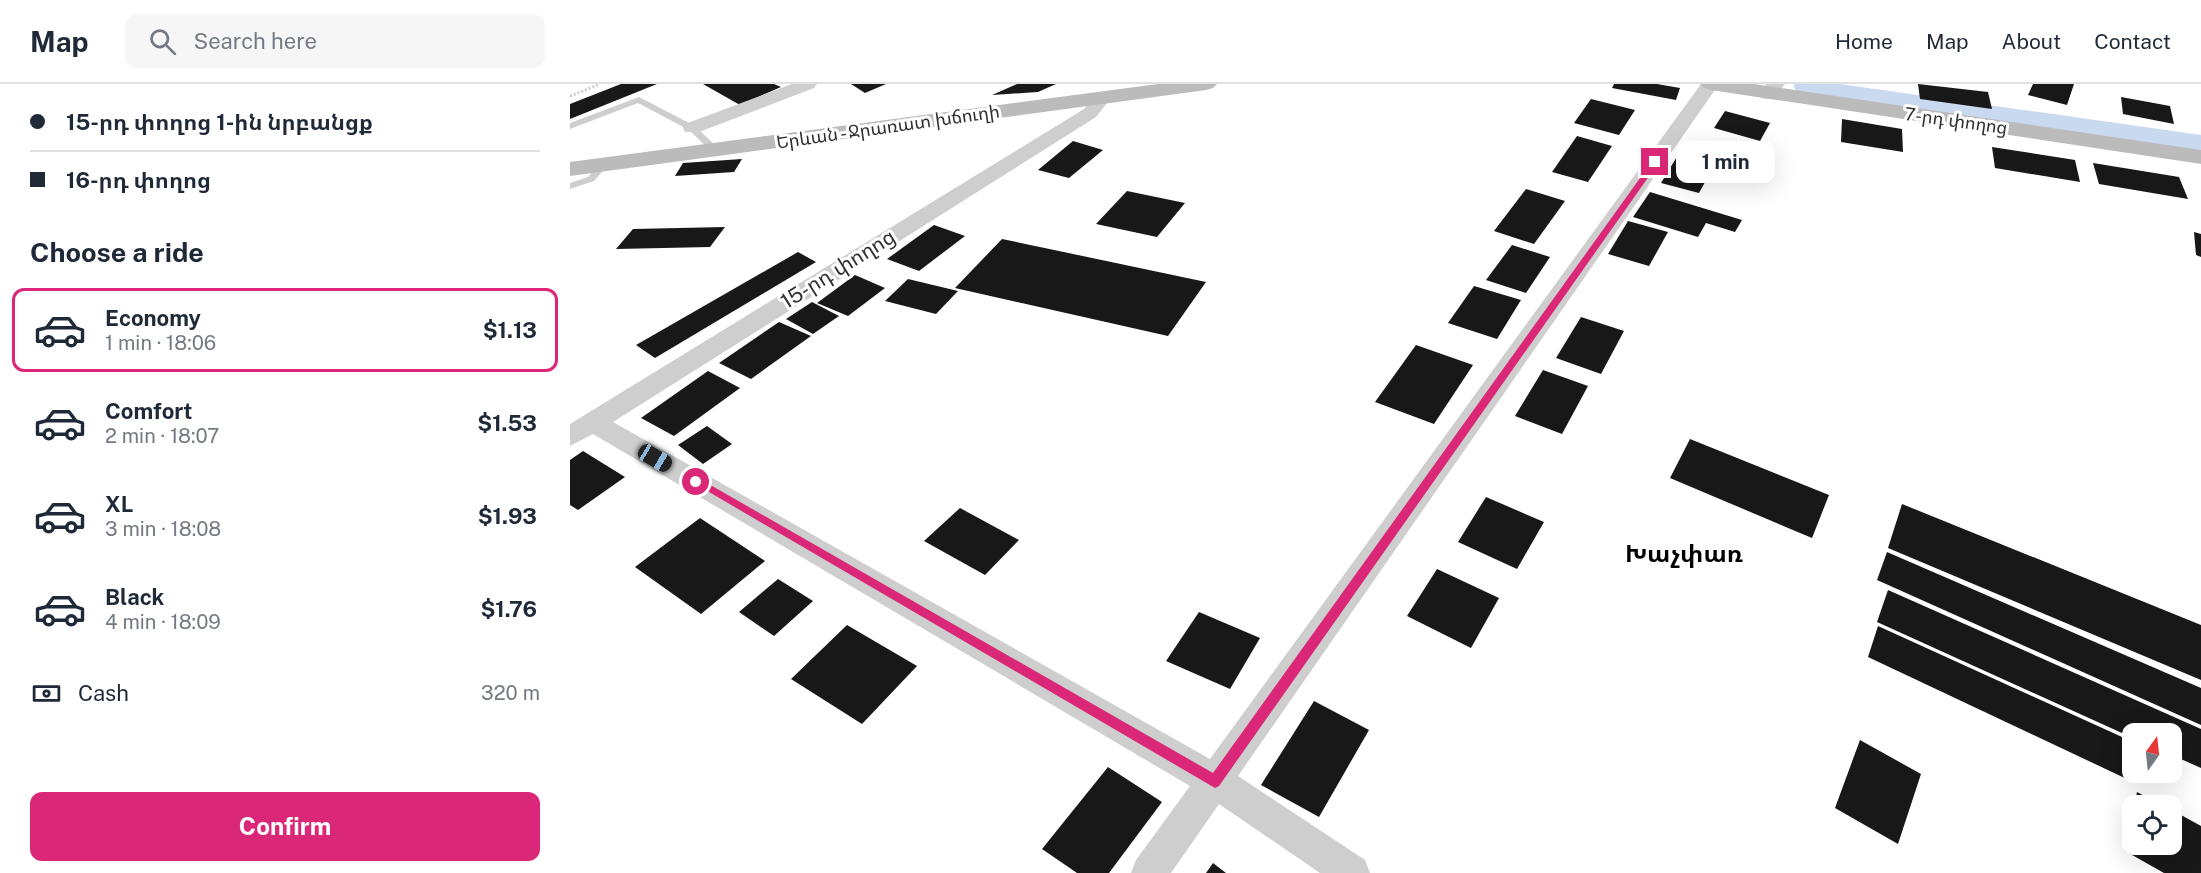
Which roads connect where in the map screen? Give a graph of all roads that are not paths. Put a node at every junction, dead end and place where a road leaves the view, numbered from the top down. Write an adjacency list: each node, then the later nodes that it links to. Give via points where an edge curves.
1 (808, 84): 7 (street)
2 (1206, 84): 5 (main road, Երևան - Ջրառատ խճուղի)
3 (1711, 84): 4 (main road, 7-րդ փողոց); 14 (street)
4 (1772, 89): 9 (main road, 7-րդ փողոց)
5 (1102, 98): 8 (main road, Երևան - Ջրառատ խճուղի); 13 (street, 15-րդ փողոց, via 1090,113)
6 (570, 126): 7 (lane, via 639,100)
7 (692, 128): 8 (lane)
8 (715, 150): 10 (main road, Երևան - Ջրառատ խճուղի)
9 (2201, 157)
10 (603, 165): 11 (main road, Երևան - Ջրառատ խճուղի); 12 (lane, via 591,178)
11 (570, 169)
12 (570, 186)
13 (581, 429): 14 (street)
14 (1215, 781): 15 (street); 16 (street)
15 (1149, 873)
16 (1352, 873)

